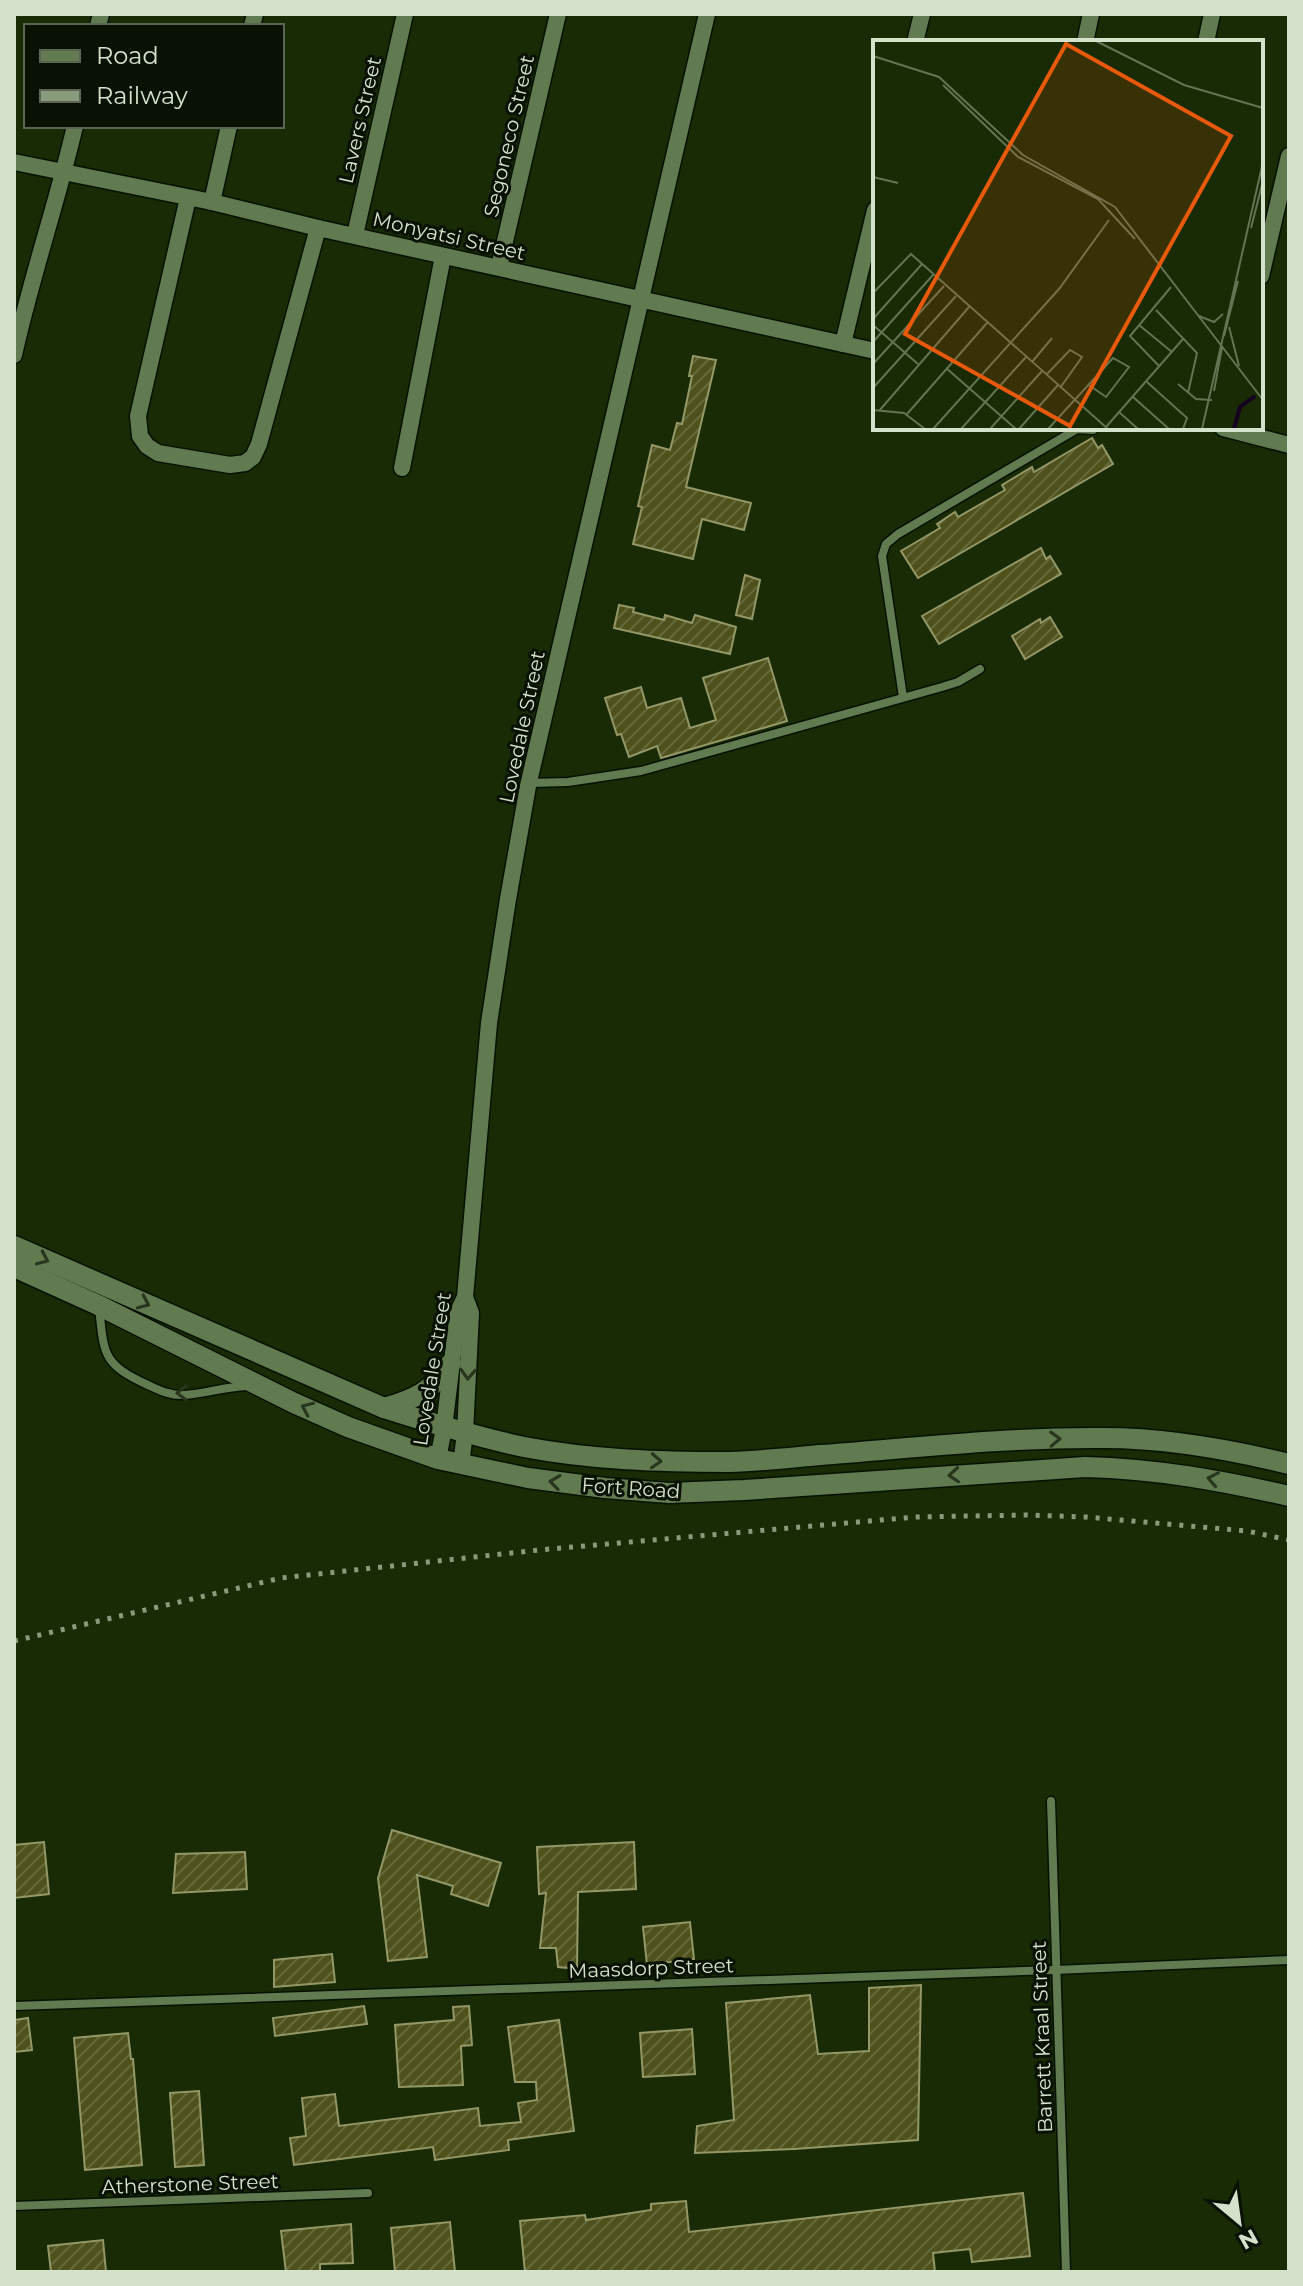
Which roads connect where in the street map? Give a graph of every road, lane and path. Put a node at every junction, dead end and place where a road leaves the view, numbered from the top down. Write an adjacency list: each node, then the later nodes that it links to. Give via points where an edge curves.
1 (405, 14): 19 (street, Lavers Street)
2 (558, 14): 21 (street, Segoneco Street)
3 (707, 14): 23 (street, Lovedale Street)
4 (922, 14): 7 (street)
5 (1091, 14): 8 (street)
6 (1212, 14): 9 (street)
7 (916, 40)
8 (1085, 40)
9 (1206, 40)
10 (75, 128): 14 (street)
11 (229, 128): 16 (street)
12 (1289, 156): 22 (street)
13 (14, 162): 14 (street, Monyatsi Street)
14 (64, 173): 15 (street, Monyatsi Street); 24 (street)
15 (188, 198): 16 (street, Monyatsi Street); 18 (street, via 138,416 140,436 158,453 230,465 253,457)
16 (212, 202): 18 (street, Monyatsi Street)
17 (873, 218): 25 (street)
18 (318, 228): 19 (street, Monyatsi Street)
19 (355, 235): 20 (street, Monyatsi Street)
20 (443, 256): 21 (street, Monyatsi Street); 31 (street)
21 (499, 267): 23 (street, Monyatsi Street)
22 (1263, 267)
23 (639, 300): 25 (street, Monyatsi Street); 34 (street, Lovedale Street)
24 (19, 309): 27 (street)
25 (843, 344): 26 (street, Monyatsi Street)
26 (873, 351)
27 (14, 355)
28 (1075, 430): 33 (lane, via 886,544 882,556)
29 (1233, 430): 30 (street)
30 (1289, 445)
31 (402, 468)
32 (980, 669): 33 (lane, via 958,682)
33 (903, 697): 34 (lane, via 641,771)
34 (529, 783): 37 (street, Lovedale Street, via 489,1023)
35 (14, 1246): 41 (main road, Fort Road, one-way to 41)
36 (14, 1267): 38 (main road, Fort Road)
37 (465, 1297): 39 (street, Lovedale Street); 43 (street, one-way to 43, via 471,1313)
38 (98, 1305): 40 (main road, Fort Road); 40 (lane, one-way to 38, via 174,1395 125,1374 103,1346)
39 (451, 1363): 41 (main road, via 427,1391); 42 (street, Lovedale Street)
40 (259, 1385): 45 (main road, Fort Road, one-way to 40, via 348,1427)
41 (384, 1408): 42 (main road, Fort Road)
42 (444, 1428): 43 (main road, Fort Road); 45 (street, Lovedale Street)
43 (465, 1433): 44 (main road, Fort Road, one-way to 44, via 591,1457 665,1462 1105,1437); 47 (street)
44 (1258, 1456): 46 (main road, Fort Road); 48 (main road)
45 (438, 1459): 47 (main road, Fort Road)
46 (1289, 1464)
47 (461, 1465): 48 (main road, Fort Road, one-way to 47, via 1186,1474 1085,1467 669,1493)
48 (1248, 1486): 49 (main road, Fort Road)
49 (1289, 1496)
50 (1051, 1801): 52 (lane, Barrett Kraal Street)
51 (1289, 1960): 52 (lane, Maasdorp Street)
52 (1055, 1970): 53 (lane, Maasdorp Street); 56 (lane, Barrett Kraal Street)
53 (14, 2006)
54 (368, 2193): 55 (lane, Atherstone Street)
55 (14, 2206)
56 (1066, 2272)

